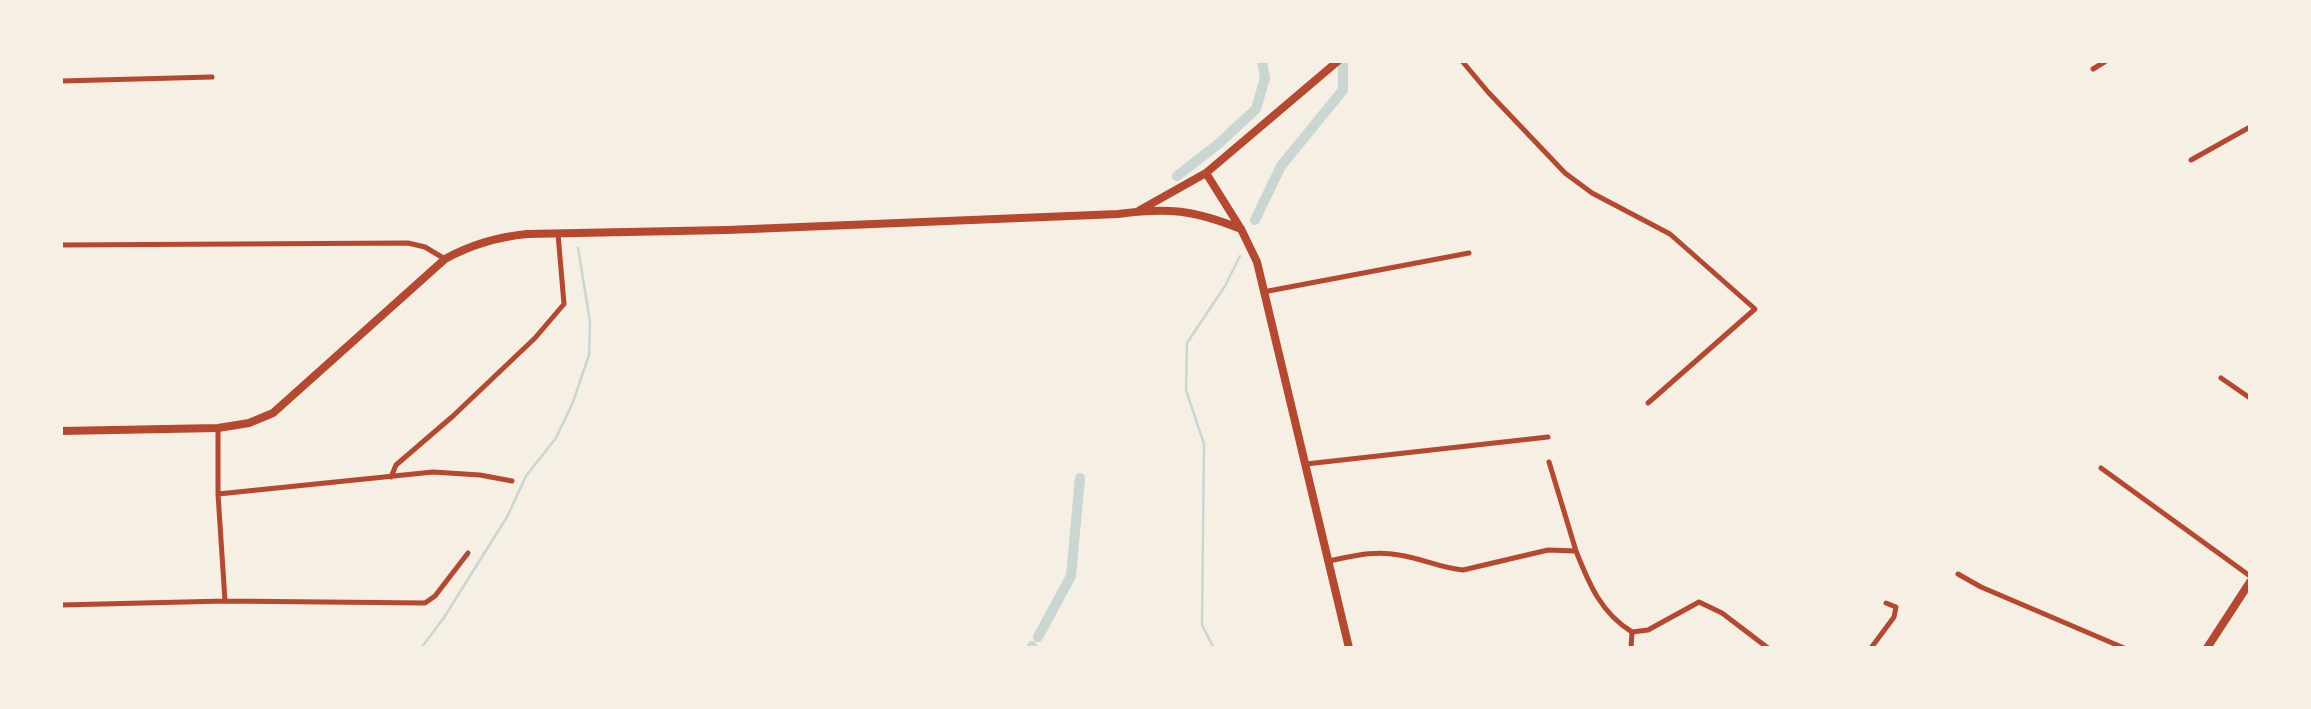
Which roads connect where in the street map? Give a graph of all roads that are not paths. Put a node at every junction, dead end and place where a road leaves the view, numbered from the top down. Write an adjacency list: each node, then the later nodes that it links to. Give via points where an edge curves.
1 (1462, 61): 19 (street, via 1565,173 1592,193 1670,234 1755,309)
2 (2106, 61): 4 (street)
3 (1335, 64): 9 (main road)
4 (2093, 69)
5 (212, 77): 6 (street)
6 (61, 81)
7 (2250, 127): 8 (street)
8 (2191, 160)
9 (1206, 173): 10 (main road); 11 (main road)
10 (1137, 211): 11 (main road, via 1174,209); 12 (main road)
11 (1241, 229): 16 (main road, via 1257,261)
12 (558, 234): 15 (main road, via 495,237); 26 (street, via 564,304 535,338 396,465)
13 (61, 245): 15 (street, via 408,243)
14 (1469, 253): 16 (street)
15 (445, 259): 20 (main road, via 273,412 249,423)
16 (1263, 292): 24 (main road)
17 (2221, 378): 18 (street)
18 (2250, 398)
19 (1647, 403)
20 (218, 428): 21 (main road); 28 (street)
21 (61, 431)
22 (1548, 437): 24 (street)
23 (1549, 462): 29 (street)
24 (1306, 464): 31 (main road)
25 (2101, 468): 33 (street)
26 (391, 477): 27 (street, via 433,472); 28 (street)
27 (512, 481)
28 (218, 494): 35 (street)
29 (1576, 551): 31 (street, via 1548,550 1463,570 1371,552); 38 (street, via 1601,604)
30 (468, 553): 35 (street, via 425,603)
31 (1329, 561): 39 (main road)
32 (1958, 574): 43 (street)
33 (2250, 576)
34 (2250, 582): 44 (main road)
35 (225, 601): 37 (street)
36 (1886, 603): 42 (street, via 1896,607 1894,617)
37 (61, 604)
38 (1632, 632): 40 (street); 41 (street, via 1648,630 1699,602 1722,613)
39 (1349, 648)
40 (1631, 648)
41 (1768, 648)
42 (1871, 648)
43 (2124, 648)
44 (2207, 648)

